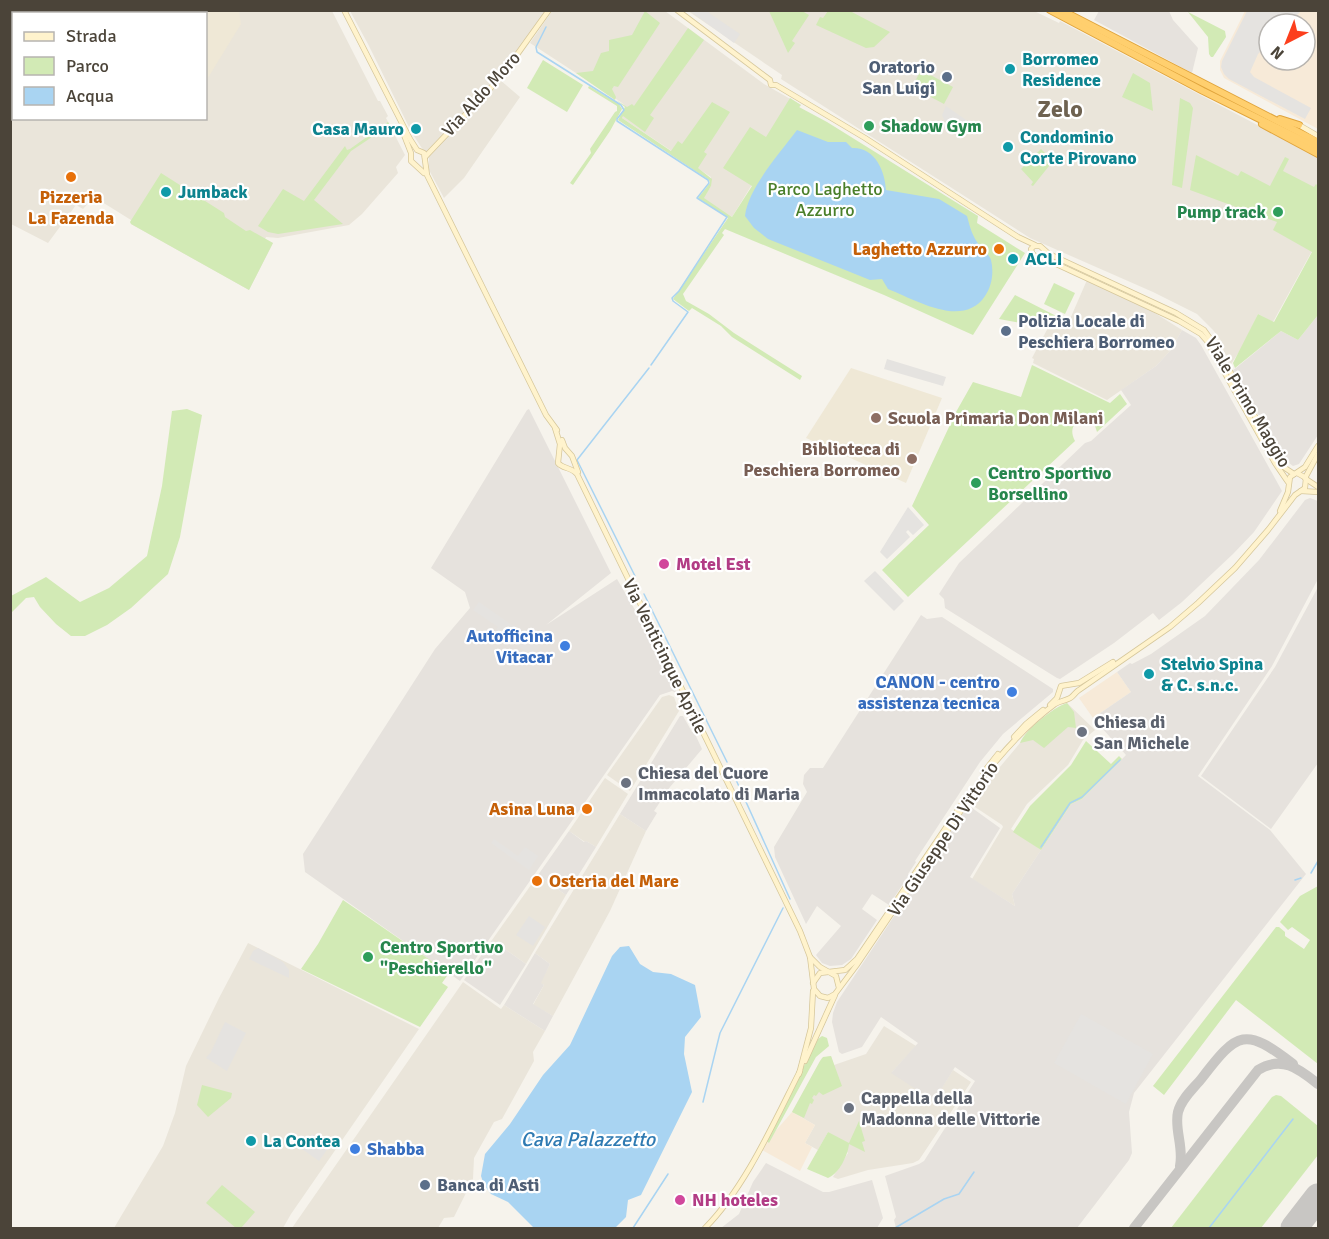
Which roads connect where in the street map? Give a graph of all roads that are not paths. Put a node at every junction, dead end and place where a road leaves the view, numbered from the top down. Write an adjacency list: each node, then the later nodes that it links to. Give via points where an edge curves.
1 (344, 10): 8 (main road)
2 (549, 10): 12 (main road, Via Aldo Moro, via 501,77)
3 (677, 10): 20 (main road, via 770,80 771,86 776,85 858,134)
4 (1050, 10): 6 (highway)
5 (1061, 10): 7 (highway)
6 (1242, 111): 13 (highway); 16 (highway)
7 (1263, 113): 9 (highway); 11 (highway)
8 (400, 122): 14 (main road); 15 (main road)
9 (1299, 125): 10 (main road)
10 (1318, 136)
11 (1318, 142)
12 (433, 147): 14 (main road, Via Aldo Moro); 17 (main road, Via Aldo Moro)
13 (1318, 148)
14 (418, 150): 15 (main road); 17 (main road, via 424,153)
15 (411, 153): 18 (main road, via 411,161)
16 (1318, 154)
17 (424, 160): 18 (main road); 19 (main road)
18 (417, 165): 19 (main road)
19 (427, 175): 25 (main road)
20 (1018, 237): 21 (main road); 23 (main road)
21 (1035, 245): 22 (main road); 23 (main road)
22 (1042, 249): 24 (main road); 32 (main road, Viale Primo Maggio, via 1204,330 1279,460)
23 (1031, 251): 24 (main road, via 1033,256)
24 (1039, 256): 34 (main road, Viale Primo Maggio, via 1156,309 1201,334)
25 (555, 428): 27 (main road); 28 (main road)
26 (1318, 446): 32 (main road, Via Giuseppe Di Vittorio, via 1308,464)
27 (561, 454): 28 (main road); 31 (main road, via 558,463)
28 (570, 454): 30 (main road)
29 (1318, 454): 33 (main road, Via Giuseppe Di Vittorio)
30 (573, 461): 31 (main road); 35 (main road, Via Venticinque Aprile)
31 (565, 468): 35 (main road, Via Venticinque Aprile, via 574,471)
32 (1295, 473): 33 (main road); 34 (main road, Via Giuseppe Di Vittorio)
33 (1306, 479): 36 (main road); 37 (main road, Via Giuseppe Di Vittorio)
34 (1289, 484): 37 (main road, via 1294,491); 39 (main road, Via Giuseppe Di Vittorio)
35 (582, 486): 45 (main road, Via Venticinque Aprile)
36 (1318, 487)
37 (1300, 491): 38 (main road); 39 (main road, Via Giuseppe Di Vittorio)
38 (1318, 492)
39 (1275, 522): 40 (main road, Via Giuseppe Di Vittorio, via 1198,603)
40 (1128, 654): 41 (main road, Via Giuseppe Di Vittorio, via 1081,682); 43 (main road, Via Giuseppe Di Vittorio)
41 (1067, 685): 42 (main road, Via Giuseppe Di Vittorio, via 1060,687); 43 (main road)
42 (1059, 694): 44 (main road); 46 (main road, Via Giuseppe Di Vittorio, via 1026,723 986,769 857,959 845,970)
43 (1073, 694): 44 (main road, Via Giuseppe Di Vittorio)
44 (1064, 700): 48 (main road, Via Giuseppe Di Vittorio, via 1026,729 993,764)
45 (810, 957): 46 (main road, Via Venticinque Aprile); 47 (main road, Via Venticinque Aprile)
46 (828, 972): 47 (main road, via 817,975); 48 (main road, via 838,979)
47 (813, 986): 48 (main road, via 823,998); 49 (main road, Via Venticinque Aprile, via 812,1028)
48 (837, 992): 49 (main road, Via Giuseppe Di Vittorio)
49 (799, 1074): 50 (main road, via 739,1184)
50 (705, 1228)

